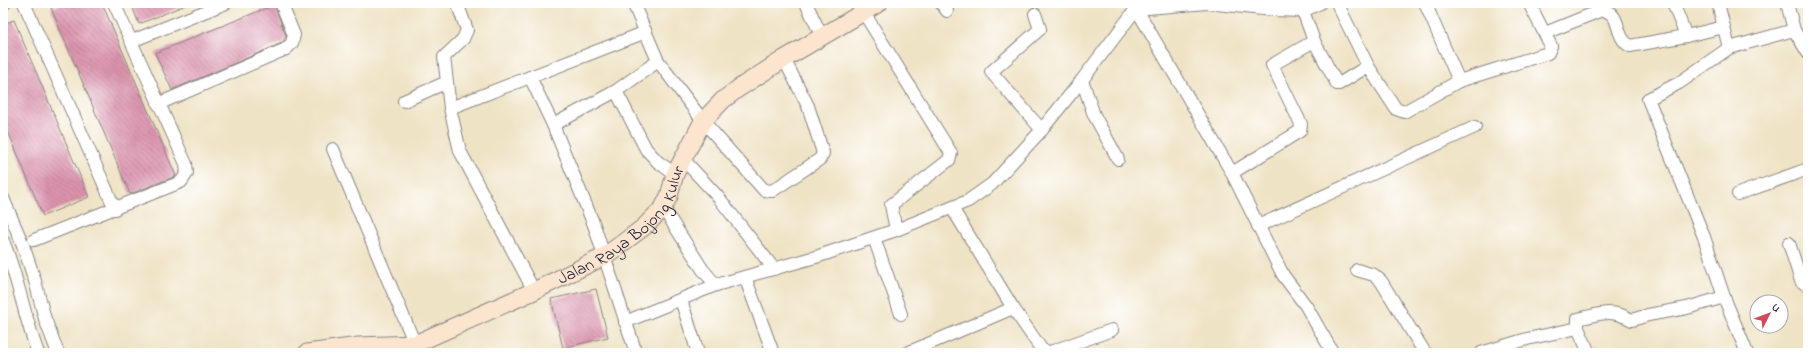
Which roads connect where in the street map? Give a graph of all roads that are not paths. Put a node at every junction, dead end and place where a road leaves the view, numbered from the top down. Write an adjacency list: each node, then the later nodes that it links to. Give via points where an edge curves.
1 (24, 3): 54 (street)
2 (114, 3): 28 (street)
3 (226, 3): 28 (street)
4 (281, 3): 40 (street, via 294,36 292,43 286,48)
5 (457, 3): 37 (street, via 467,30 464,39 444,58)
6 (632, 3): 23 (street)
7 (806, 3): 26 (street)
8 (879, 3): 19 (main road, Jalan Raya Bojong Kulur)
9 (1207, 3): 17 (street); 18 (street)
10 (1320, 3): 18 (street)
11 (1337, 3): 33 (street)
12 (1425, 3): 36 (street)
13 (1528, 3): 24 (street)
14 (1673, 3): 25 (street)
15 (1718, 3): 21 (street)
16 (1786, 3): 22 (street)
17 (1135, 6): 35 (street); 50 (street)
18 (1303, 11): 27 (street)
19 (864, 13): 26 (main road, Jalan Raya Bojong Kulur); 58 (street, via 951,153 949,160 891,205)
20 (1035, 14): 45 (street, via 1040,29 991,72)
21 (1724, 27): 25 (street); 29 (street)
22 (1794, 30): 29 (street); 30 (street)
23 (646, 32): 32 (street); 34 (street)
24 (1545, 33): 25 (street, via 1602,10 1614,14 1622,39 1630,46); 36 (street, via 1551,46 1548,53)
25 (1686, 36)
26 (822, 37): 31 (main road, Jalan Raya Bojong Kulur)
27 (1314, 40): 33 (street, via 1337,84); 50 (street, via 1272,64 1302,124 1300,131)
28 (132, 41): 40 (street)
29 (1729, 48): 72 (street, via 1679,83 1648,99 1704,236)
30 (1808, 53)
31 (784, 59): 42 (main road, Jalan Raya Bojong Kulur, via 723,100); 42 (street, via 808,106 823,153 820,158 772,191 766,191)
32 (658, 60): 38 (street); 42 (street)
33 (1368, 66): 36 (street, via 1400,112 1408,111)
34 (530, 77): 41 (street); 43 (street)
35 (1082, 80): 45 (street); 48 (street, via 1097,120)
36 (1459, 81)
37 (447, 82): 39 (street); 41 (street)
38 (616, 91): 43 (street); 51 (street, via 646,149 658,162)
39 (404, 101)
40 (158, 104): 54 (street, via 186,164 187,173 181,182)
41 (450, 108): 71 (street, via 460,151)
42 (702, 121): 47 (main road, Jalan Raya Bojong Kulur)
43 (553, 125): 64 (street, via 588,207)
44 (1474, 127): 57 (street)
45 (1042, 130): 56 (street, via 992,184 968,202)
46 (333, 149): 79 (street)
47 (683, 159): 51 (main road, Jalan Raya Bojong Kulur); 65 (street, via 719,198)
48 (1118, 160)
49 (1808, 169): 52 (street)
50 (1232, 173): 57 (street)
51 (675, 174): 55 (main road, Jalan Raya Bojong Kulur)
52 (1738, 194)
53 (3, 198): 62 (street)
54 (115, 208): 60 (street)
55 (663, 208): 64 (main road, Jalan Raya Bojong Kulur, via 644,227); 70 (street, via 703,270)
56 (952, 208): 58 (street); 74 (street)
57 (1258, 226): 88 (street, via 1283,275 1306,306)
58 (896, 230): 59 (street)
59 (874, 238): 65 (street); 75 (street)
60 (34, 240)
61 (1789, 243): 69 (street, via 1801,281)
62 (23, 245): 63 (street); 82 (street)
63 (5, 246): 67 (street)
64 (605, 256): 71 (main road, Jalan Raya Bojong Kulur); 76 (street)
65 (774, 269): 68 (street)
66 (1357, 270): 89 (street, via 1381,280)
67 (8, 272): 81 (street)
68 (745, 277): 70 (street); 86 (street)
69 (1808, 284)
70 (716, 285): 73 (street)
71 (534, 291): 79 (main road, Jalan Raya Bojong Kulur)
72 (1724, 297): 77 (street, via 1632,320 1619,313 1578,319); 92 (street)
73 (681, 300): 76 (street); 85 (street)
74 (1013, 308): 78 (street, via 1042,350 1050,352); 87 (street)
75 (901, 314)
76 (626, 322): 84 (street)
77 (1578, 328): 90 (street, via 1527,339); 91 (street)
78 (1112, 330)
79 (415, 344): 80 (main road, Jalan Raya Bojong Kulur)
80 (360, 350): 83 (main road, Jalan Raya Bojong Kulur)
81 (38, 353)
82 (58, 353)
83 (307, 353)
84 (636, 353)
85 (698, 353)
86 (773, 353)
87 (906, 353)
88 (1333, 353)
89 (1424, 353)
90 (1481, 353)
91 (1589, 353)
92 (1747, 353)

